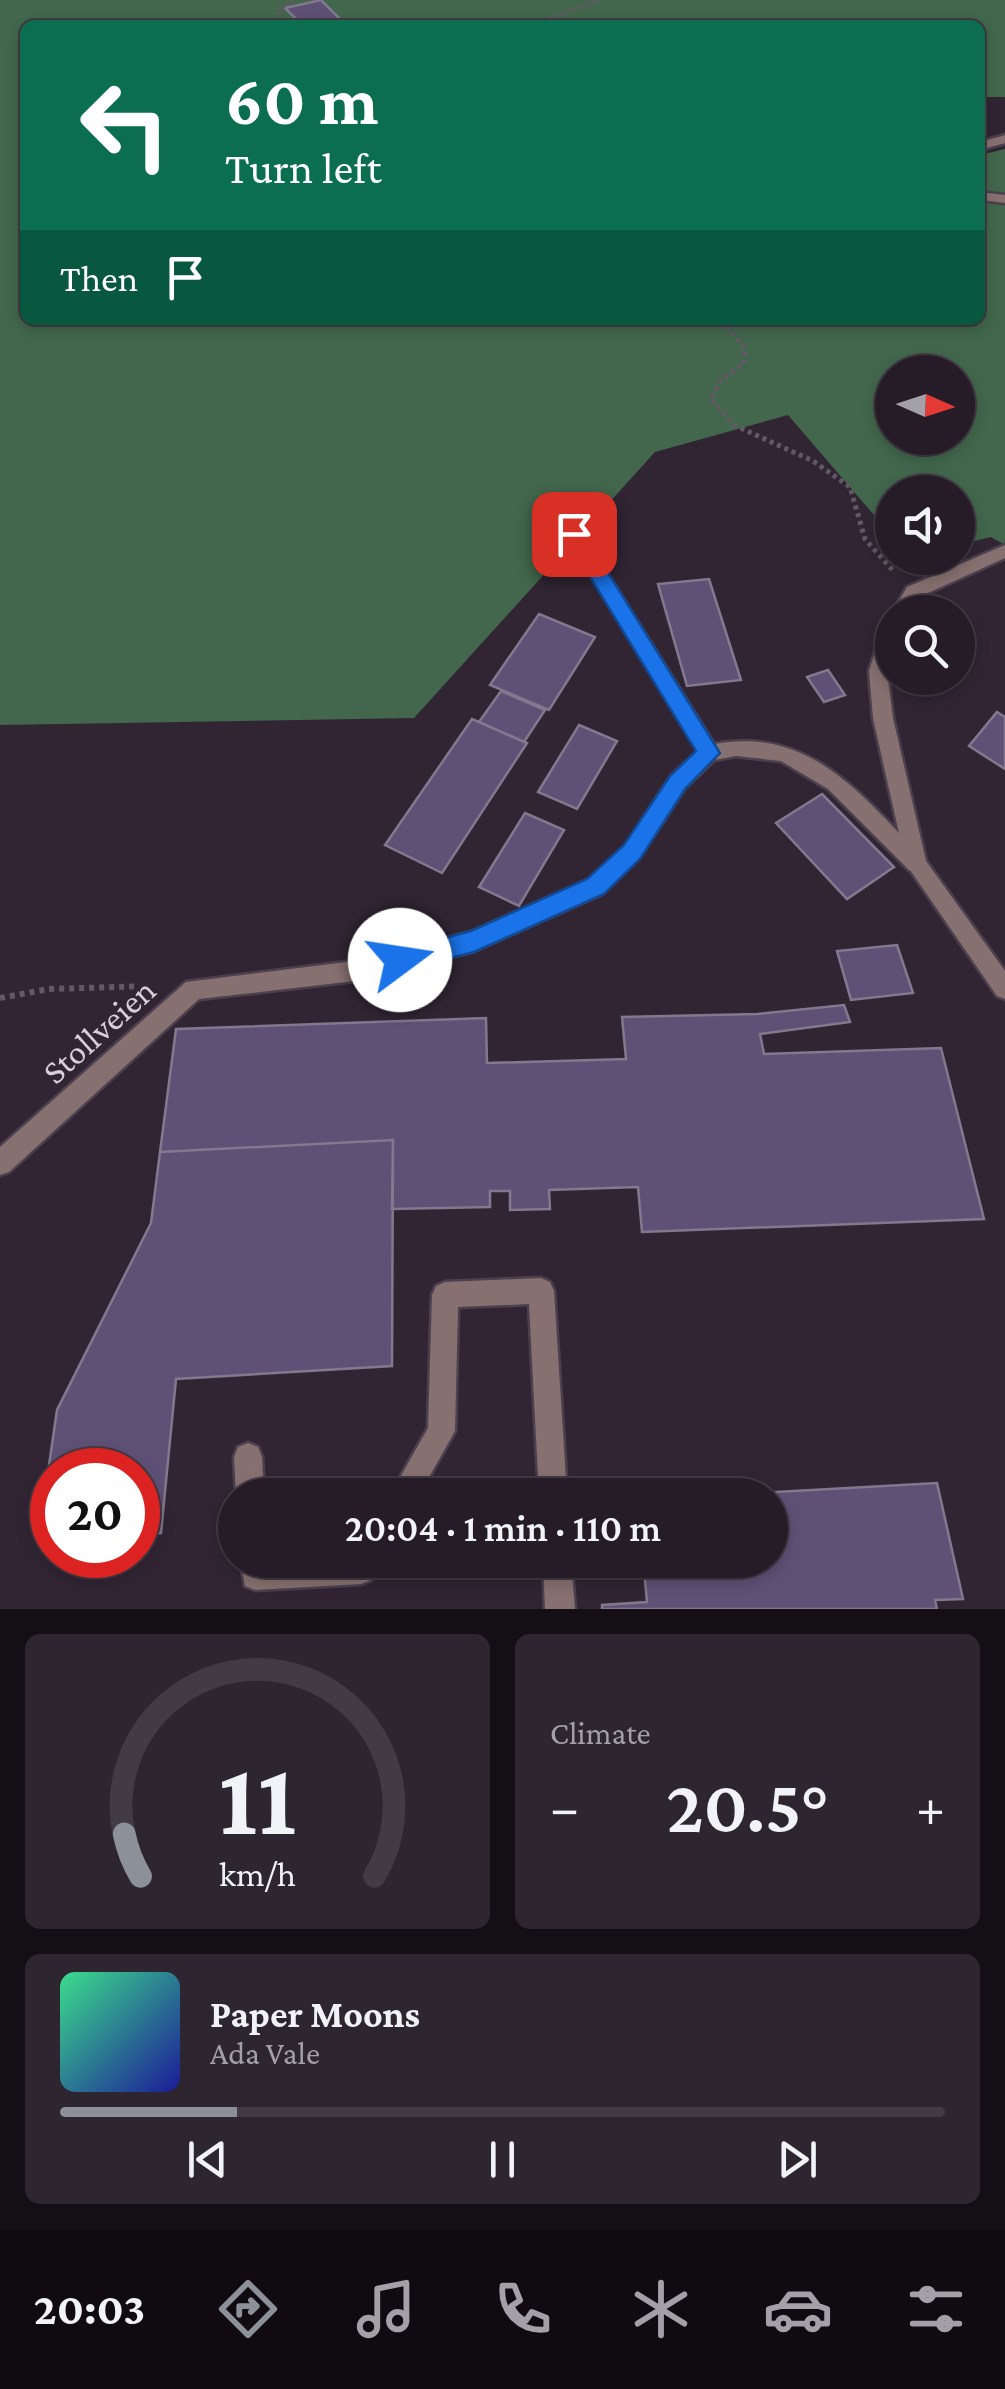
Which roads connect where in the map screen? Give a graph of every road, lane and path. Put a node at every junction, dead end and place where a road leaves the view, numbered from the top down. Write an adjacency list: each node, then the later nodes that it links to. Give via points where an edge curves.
1 (295, 0): 3 (path, via 279,9)
2 (600, 0): 4 (path)
3 (280, 20)
4 (545, 20)
5 (726, 325): 8 (path, via 745,348 744,364 720,380 711,400 734,426 813,461 850,487 864,539)
6 (574, 534): 11 (street)
7 (1005, 551): 8 (street)
8 (913, 592): 9 (street)
9 (911, 595)
10 (881, 695): 12 (street)
11 (709, 753): 12 (street, via 785,753 835,782); 13 (street, Stollveien, via 678,782 632,852 596,887 474,941 363,970)
12 (916, 864): 14 (street)
13 (194, 989): 15 (path, via 49,989); 16 (street, Stollveien)
14 (1005, 989)
15 (0, 998)
16 (0, 1164)
17 (248, 1457): 18 (street)
18 (249, 1478)
19 (414, 1478): 20 (street, via 441,1431 445,1296 540,1291)
20 (552, 1478)
21 (558, 1578): 22 (street)
22 (560, 1609)

